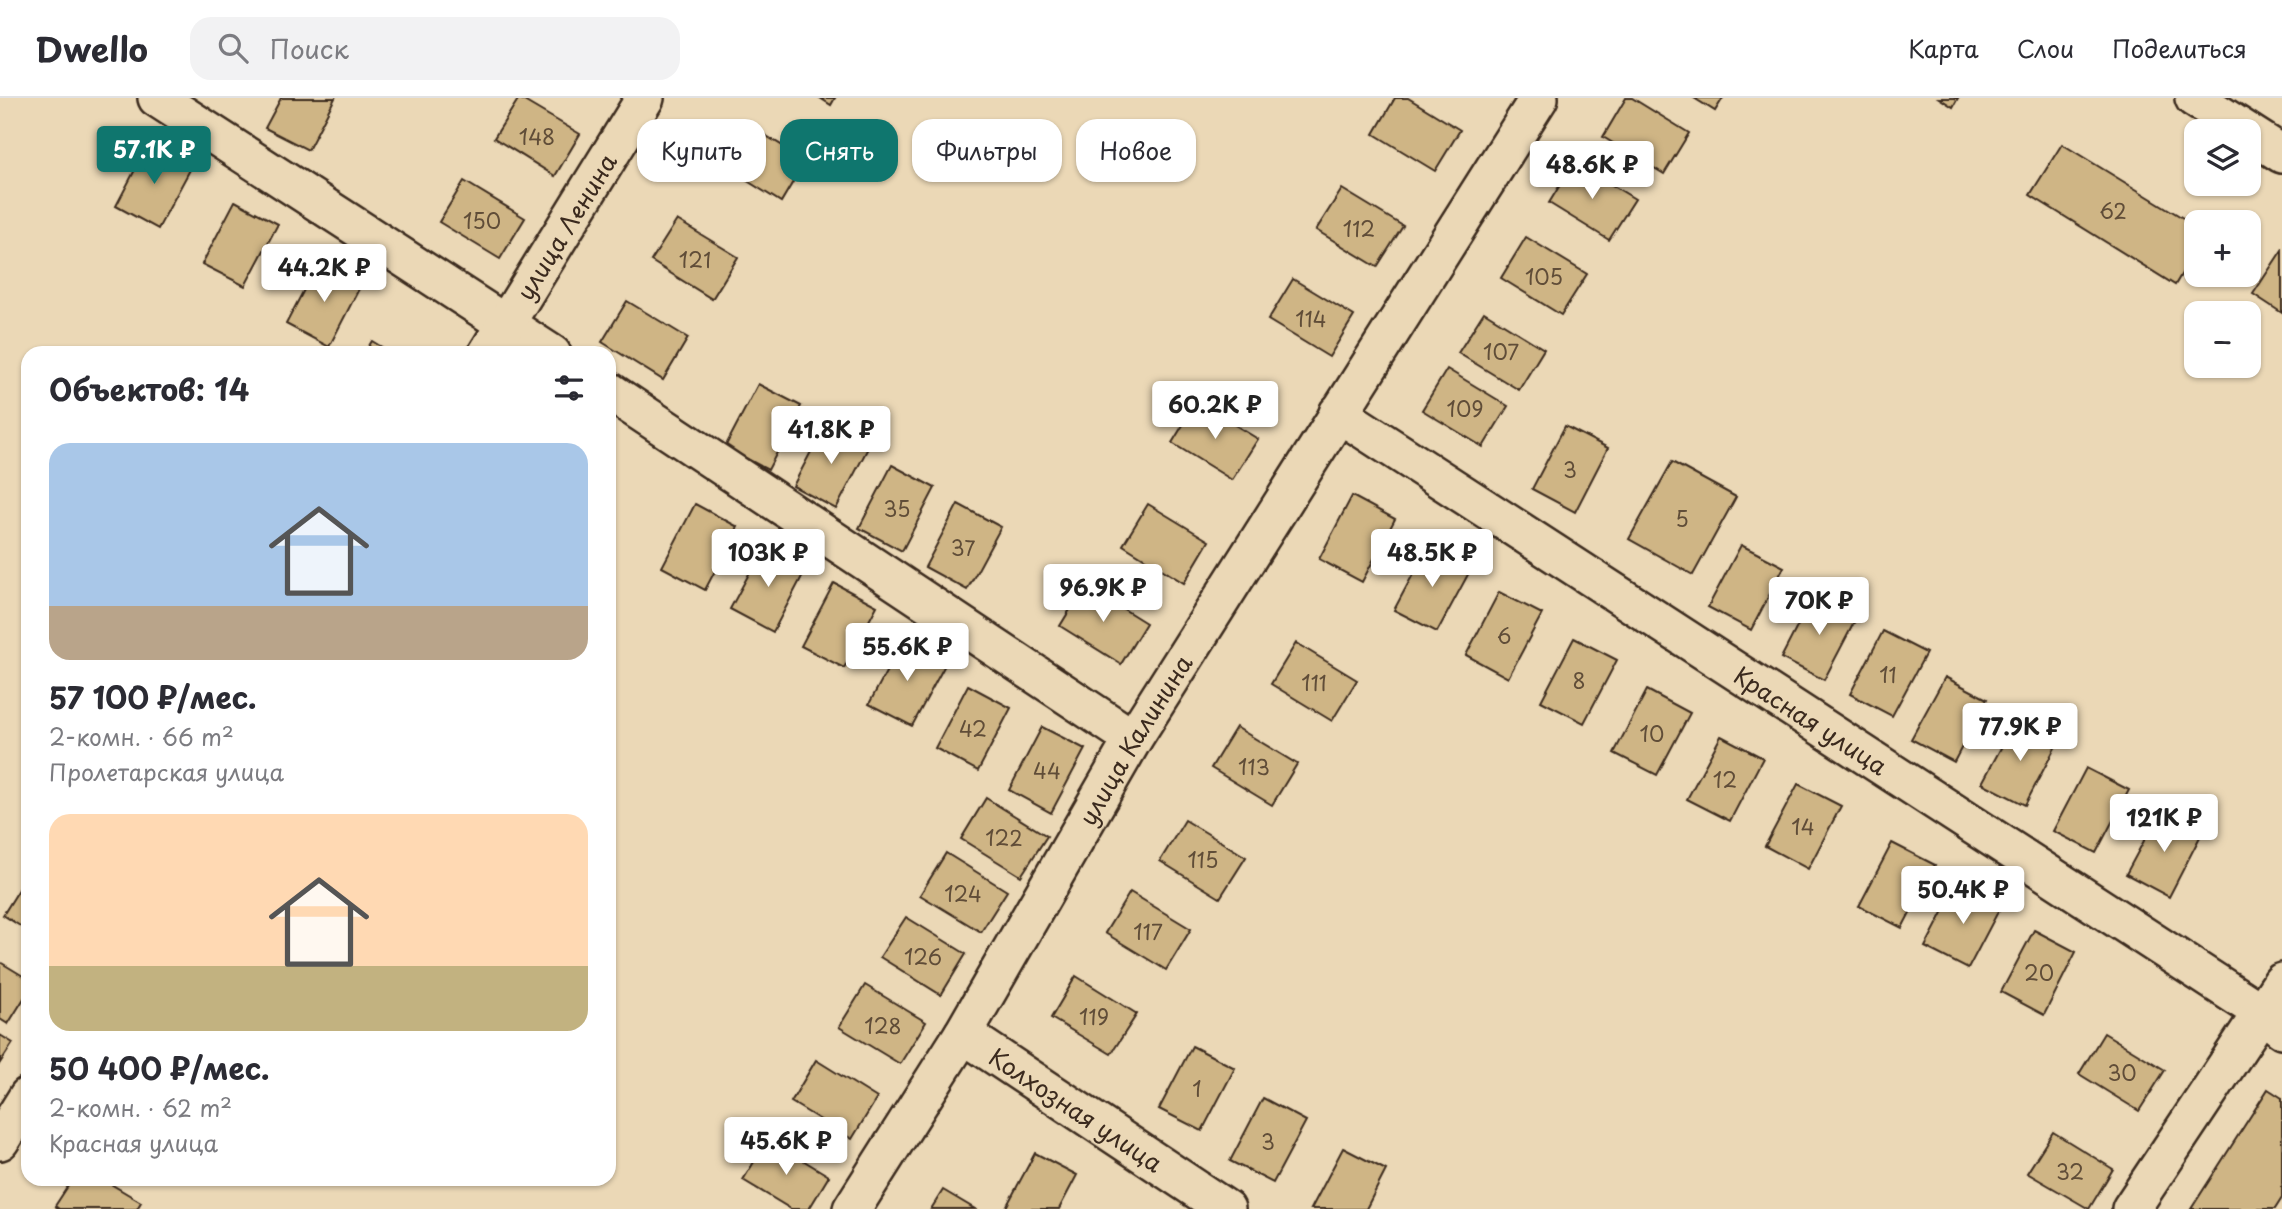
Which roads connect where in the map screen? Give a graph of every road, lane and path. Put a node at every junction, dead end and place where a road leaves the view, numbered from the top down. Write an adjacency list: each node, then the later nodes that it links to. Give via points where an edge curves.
1 (157, 98): 8 (street)
2 (645, 98): 8 (street, улица Ленина)
3 (1539, 98): 12 (street, улица Калинина)
4 (2194, 98): 5 (street)
5 (2227, 119)
6 (2261, 140): 7 (street)
7 (2282, 154)
8 (506, 323): 9 (street, улица Ленина); 10 (street)
9 (492, 346)
10 (540, 346)
11 (616, 396): 13 (street)
12 (1338, 413): 13 (street, улица Калинина); 15 (street, Красная улица)
13 (1133, 739): 16 (street, улица Калинина)
14 (2282, 982): 15 (street)
15 (2271, 1021): 21 (street)
16 (963, 1034): 19 (street, улица Калинина); 20 (street, Колхозная улица)
17 (21, 1107): 18 (street)
18 (0, 1141)
19 (852, 1209)
20 (1226, 1209)
21 (2131, 1209)

